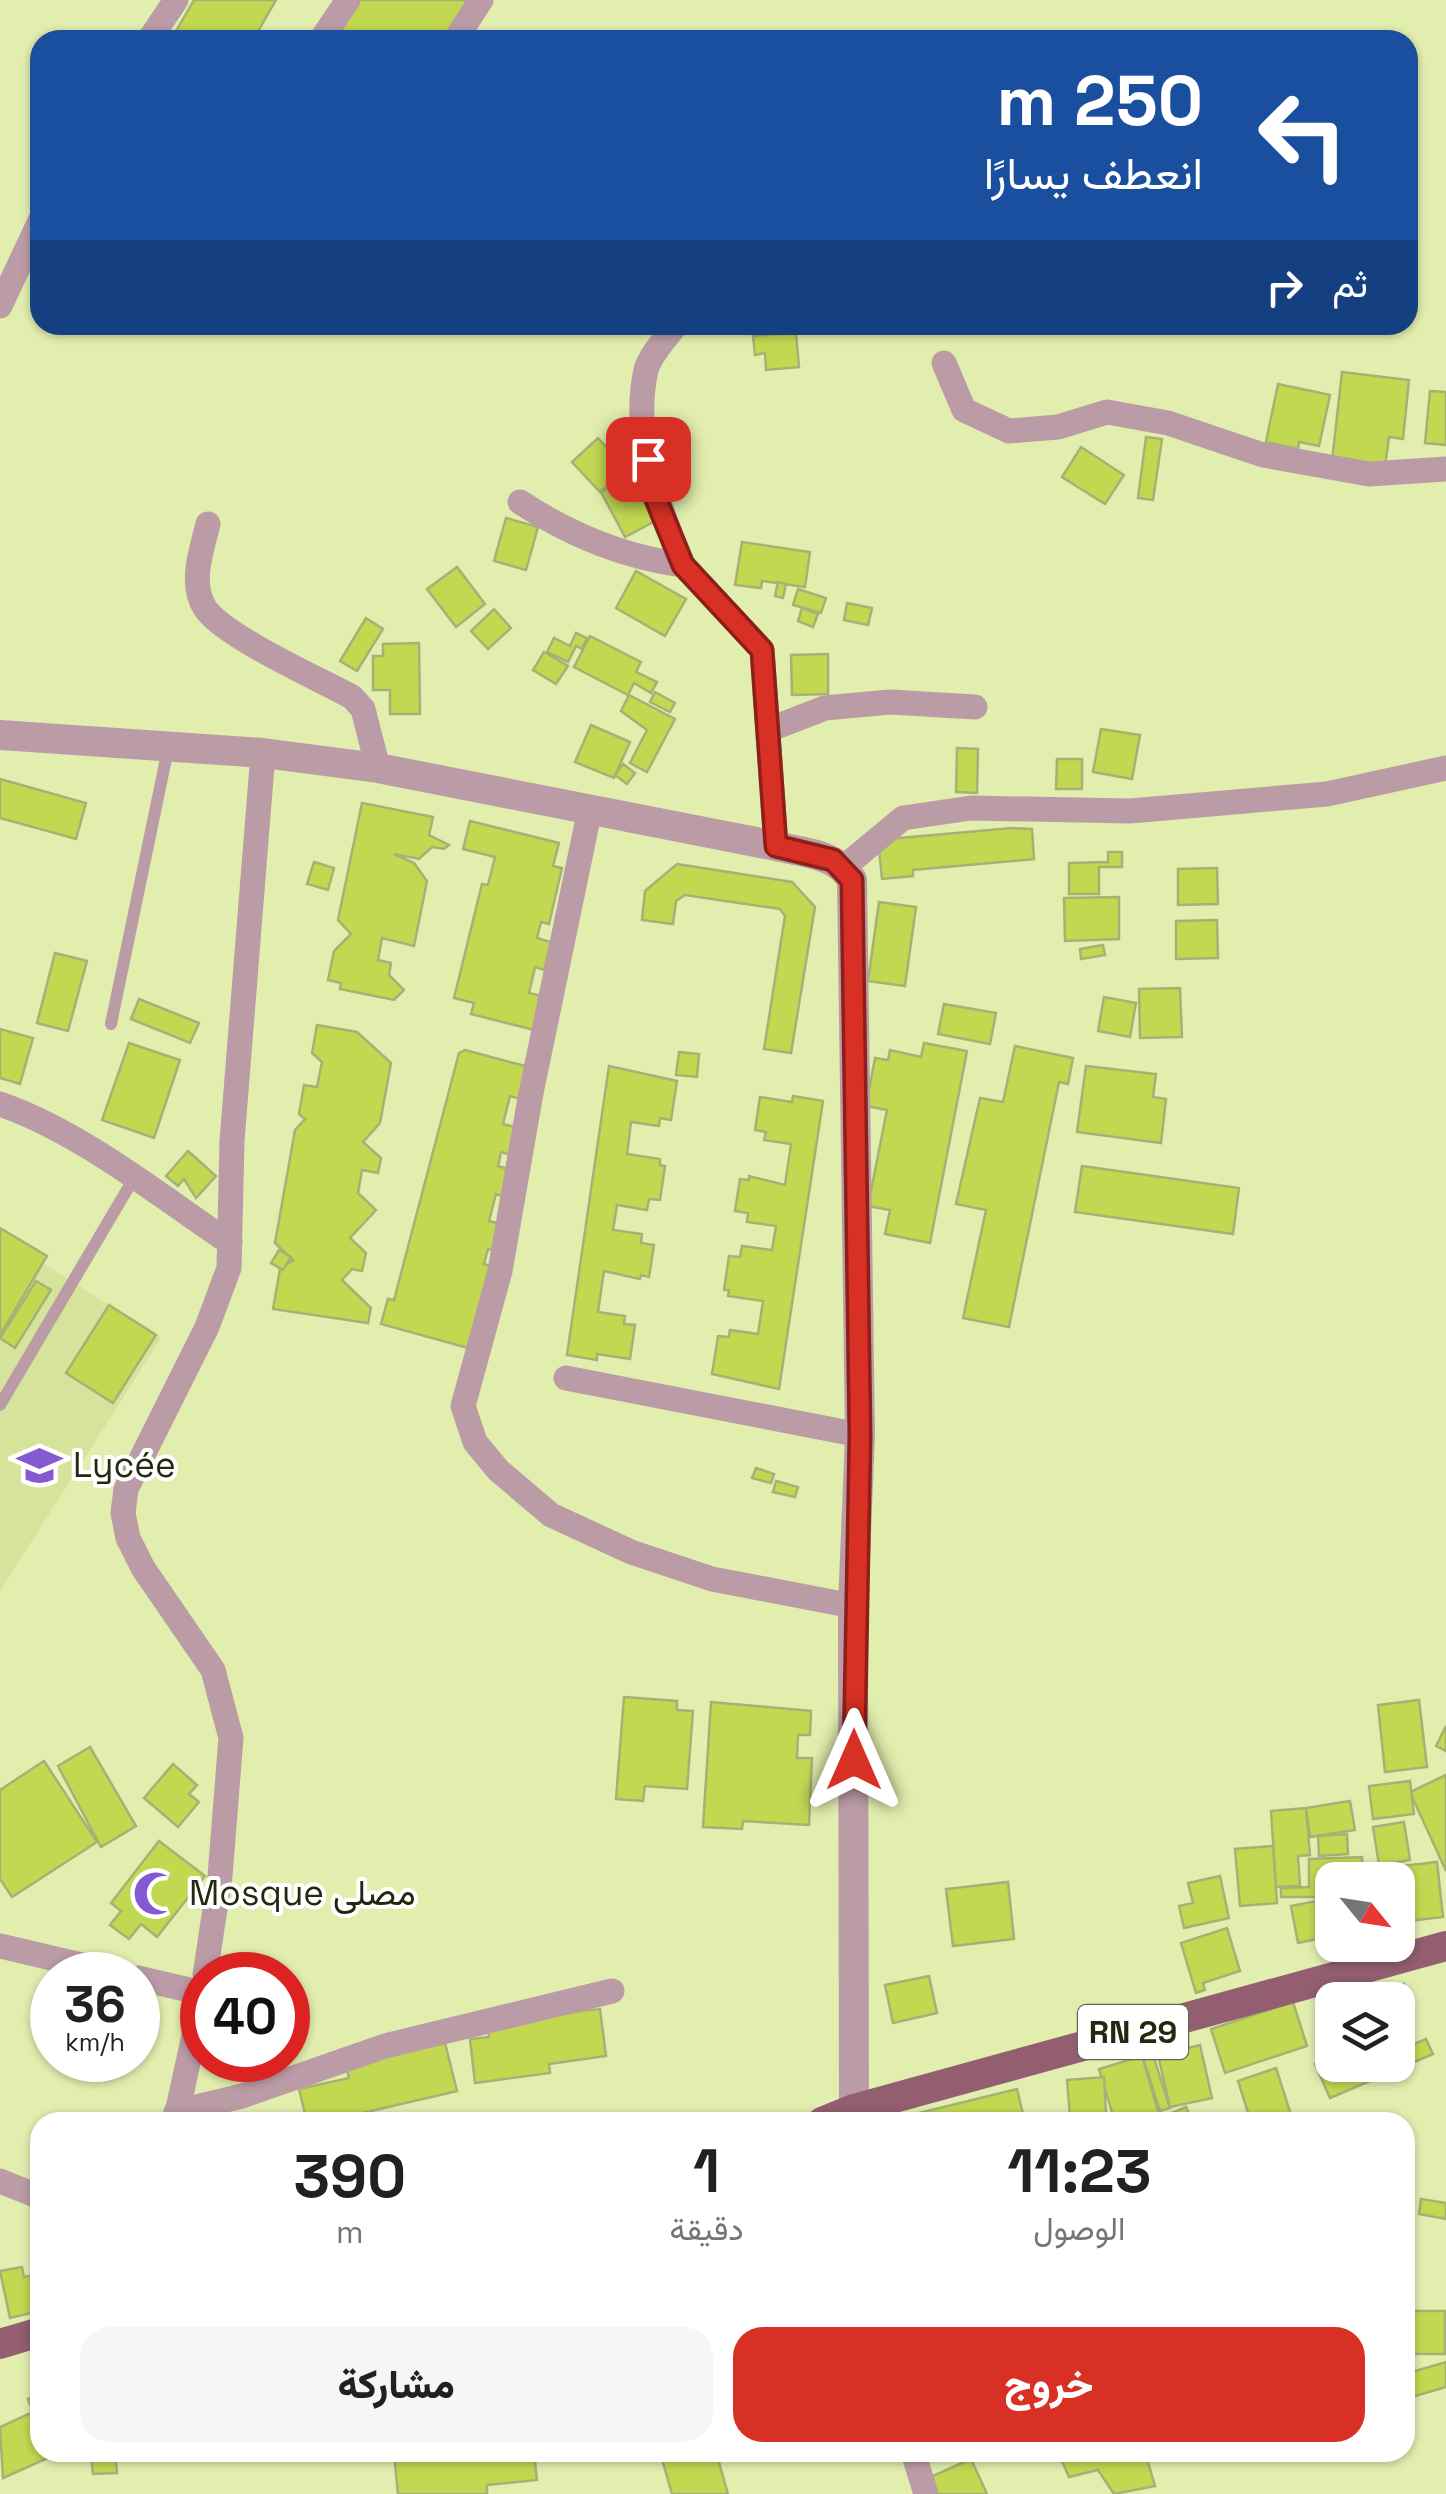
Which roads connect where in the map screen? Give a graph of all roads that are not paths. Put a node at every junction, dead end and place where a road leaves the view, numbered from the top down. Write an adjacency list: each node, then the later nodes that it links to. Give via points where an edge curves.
1 (176, 0): 4 (street)
2 (348, 0): 5 (street)
3 (482, 0): 6 (street)
4 (156, 30)
5 (328, 30)
6 (462, 30)
7 (30, 242): 8 (street)
8 (0, 306)
9 (669, 335): 14 (street, via 647,366 643,403 651,487)
10 (944, 363): 11 (street, via 964,410 1009,431 1058,427 1107,412 1168,423 1264,455 1369,474)
11 (1446, 469)
12 (520, 502): 14 (street, via 560,529 644,560)
13 (208, 524): 20 (street, via 196,575 204,607 230,630 352,697 363,708)
14 (683, 565): 16 (street, via 762,650)
15 (975, 707): 16 (street, via 890,702 826,708)
16 (768, 730): 23 (street)
17 (0, 735): 18 (street)
18 (169, 746): 19 (street); 25 (lane)
19 (262, 753): 20 (street); 28 (street)
20 (378, 768): 22 (street)
21 (1446, 768): 24 (street, via 1327,794 1130,811 971,808 903,818)
22 (590, 809): 23 (street); 33 (street, via 500,1271 464,1406 475,1442 551,1515 631,1552 712,1579)
23 (776, 846): 24 (street)
24 (844, 867): 32 (street, via 852,880)
25 (111, 1024)
26 (0, 1104): 27 (street)
27 (134, 1178): 28 (street); 30 (lane)
28 (230, 1243): 35 (street, via 224,1290 126,1489 122,1512 143,1568 213,1670 231,1738)
29 (566, 1378): 32 (street)
30 (6, 1382): 31 (lane)
31 (0, 1405)
32 (860, 1436): 33 (street)
33 (853, 1606): 40 (street)
34 (0, 1946): 36 (street)
35 (208, 1952)
36 (30, 1953)
37 (1445, 1954): 40 (main road, RN 29 / RN 29)
38 (612, 1991): 42 (street, via 386,2046)
39 (183, 2082): 41 (street)
40 (854, 2108): 43 (main road, RN 29 / RN 29)
41 (176, 2112)
42 (191, 2112)
43 (845, 2112)
44 (0, 2181): 45 (street)
45 (30, 2193)
46 (30, 2335): 47 (main road)
47 (0, 2344)
48 (916, 2462): 49 (street)
49 (926, 2494)

